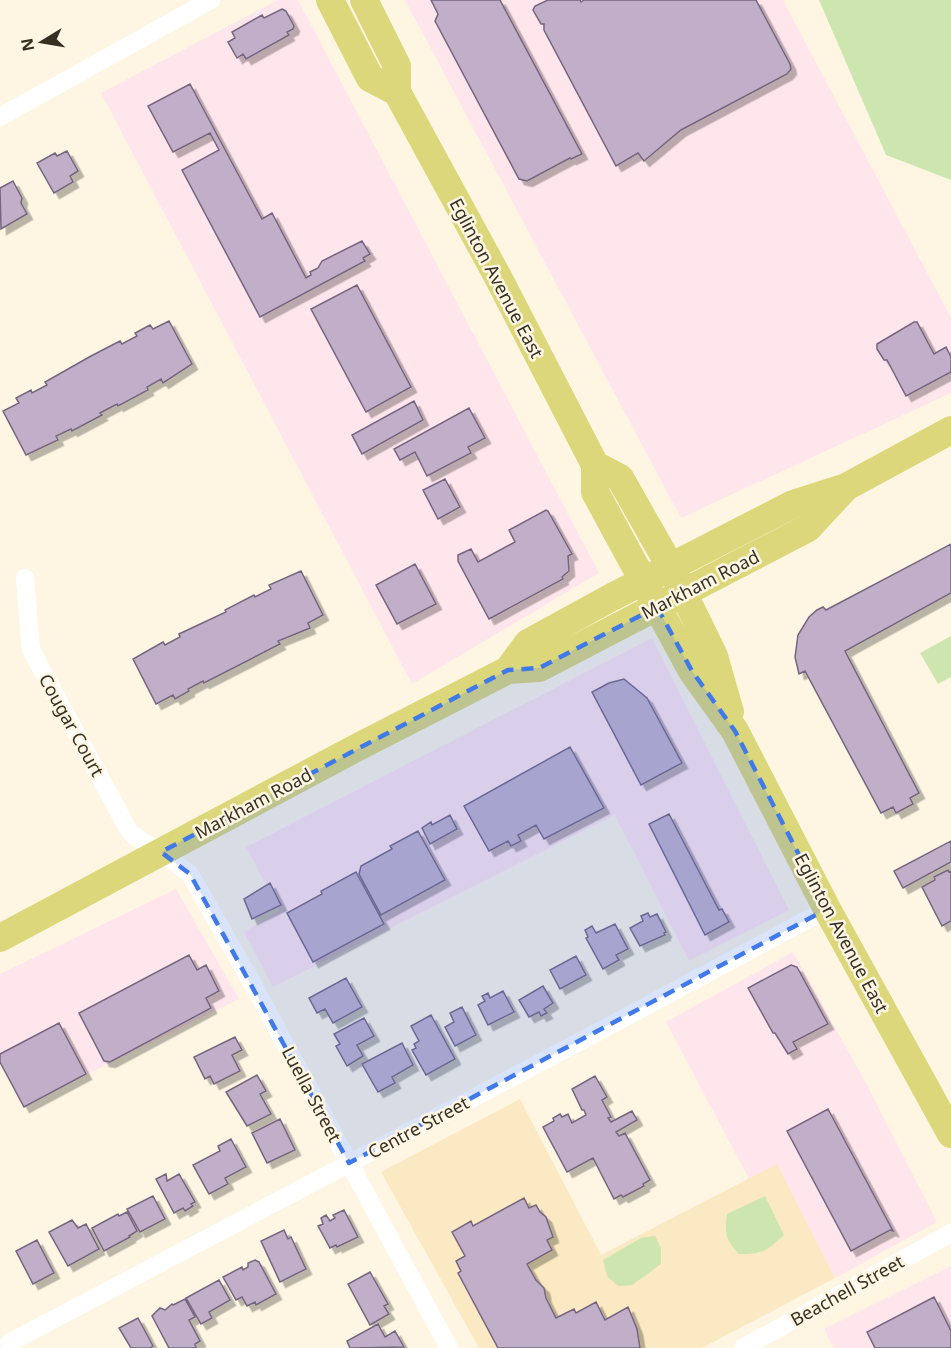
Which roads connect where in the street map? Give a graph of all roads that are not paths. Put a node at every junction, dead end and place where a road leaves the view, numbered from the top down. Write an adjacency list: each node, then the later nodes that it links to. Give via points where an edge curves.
1 (211, 0): 5 (street)
2 (330, 0): 4 (main road, via 370,78)
3 (364, 0): 4 (main road, Eglinton Avenue East, via 397,66)
4 (397, 92): 7 (main road, Eglinton Avenue East)
5 (0, 117)
6 (951, 430): 8 (main road, Markham Road)
7 (595, 465): 9 (main road, Eglinton Avenue East, via 620,478); 11 (main road, Eglinton Avenue East, via 595,492)
8 (846, 487): 9 (main road, Markham Road, via 793,504); 12 (main road, Markham Road, via 808,528)
9 (670, 566): 11 (main road, Markham Road); 12 (main road, Eglinton Avenue East)
10 (25, 578): 16 (street, Cougar Court, via 31,650 128,829)
11 (643, 580): 13 (main road, Eglinton Avenue East); 14 (main road, Markham Road, via 528,642)
12 (685, 593): 13 (main road, Markham Road); 15 (main road, Eglinton Avenue East, via 714,656)
13 (657, 607): 14 (main road, Markham Road, via 538,668); 15 (main road, Eglinton Avenue East, via 692,672)
14 (508, 670): 16 (main road, Markham Road)
15 (735, 731): 17 (main road, Eglinton Avenue East)
16 (161, 852): 18 (main road, Markham Road); 20 (street, Luella Street, via 190,874)
17 (827, 909): 19 (main road, Eglinton Avenue East); 20 (street, Centre Street)
18 (0, 938)
19 (951, 1134)
20 (350, 1163): 22 (street, Centre Street); 23 (street, Luella Street)
21 (951, 1233): 24 (street, Beachell Street)
22 (9, 1343)
23 (449, 1348)
24 (743, 1348)

